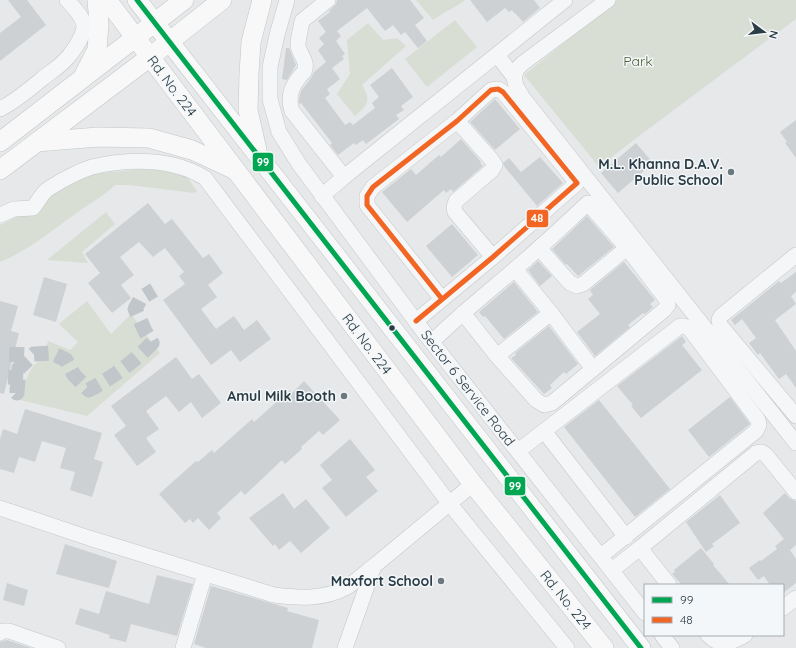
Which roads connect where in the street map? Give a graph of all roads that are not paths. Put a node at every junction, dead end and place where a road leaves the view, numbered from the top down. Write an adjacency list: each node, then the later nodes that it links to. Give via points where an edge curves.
1 (67, 0): 19 (street, via 84,24 77,44 68,57 54,69)
2 (97, 0): 18 (main road, via 97,50)
3 (107, 0): 13 (main road, Rd. No. 224)
4 (137, 0): 12 (main road, Rd. No. 224)
5 (184, 0): 12 (main road)
6 (222, 0): 14 (main road)
7 (262, 0): 23 (main road, via 251,42 248,110)
8 (287, 0): 28 (street, Sector 6 Service Road, via 270,68 270,99 280,132)
9 (328, 0): 26 (street, via 302,21 298,46 304,58 304,72 296,80 289,97 292,111)
10 (565, 0): 15 (street)
11 (608, 0): 17 (street, via 523,63)
12 (155, 23): 13 (main road); 14 (main road, Rd. No. 224)
13 (135, 37): 16 (main road, Rd. No. 224); 18 (main road)
14 (169, 41): 16 (main road); 23 (main road, Rd. No. 224)
15 (497, 55): 17 (street); 26 (street)
16 (150, 57): 22 (main road); 25 (main road, Rd. No. 224)
17 (514, 77): 27 (street, via 516,86)
18 (83, 78): 21 (main road)
19 (0, 109)
20 (457, 121): 27 (street, via 491,90 498,89); 34 (street, via 495,165 456,201 454,207 455,212); 36 (street, via 373,187 367,196 367,205)
21 (0, 142)
22 (37, 142): 24 (main road); 25 (main road, via 149,138 192,150)
23 (258, 155): 42 (main road, Rd. No. 224)
24 (0, 170)
25 (236, 170): 48 (main road, Rd. No. 224)
26 (344, 177): 28 (street)
27 (581, 179): 29 (street); 34 (street)
28 (322, 196): 39 (street, Sector 6 Service Road)
29 (593, 198): 31 (street); 32 (street); 46 (street)
30 (0, 215): 50 (street, via 14,209 33,208 47,189 77,173 98,166 146,162 187,169 205,178)
31 (540, 248): 32 (street, via 570,283 577,286 583,284); 35 (street)
32 (627, 248): 43 (street, via 666,298 668,305)
33 (796, 255): 44 (street, via 719,320 720,325)
34 (493, 257): 36 (street)
35 (515, 269): 37 (street); 38 (street)
36 (442, 299): 39 (street)
37 (463, 313): 40 (street); 41 (street)
38 (551, 313): 41 (street); 43 (street)
39 (416, 321): 40 (street, Sector 6 Service Road)
40 (433, 344): 42 (street); 47 (street, Sector 6 Service Road)
41 (497, 356): 43 (street, via 544,406 552,403)
42 (418, 361): 71 (main road, Rd. No. 224)
43 (593, 369)
44 (796, 416)
45 (544, 431): 47 (street); 52 (street); 52 (street, via 680,326 688,328 758,420 759,425 756,431)
46 (796, 443)
47 (518, 451): 54 (street, Sector 6 Service Road)
48 (473, 484): 50 (street); 70 (main road, Rd. No. 224)
49 (796, 492): 53 (street, via 766,455 762,452 756,453)
50 (449, 503): 55 (street); 69 (street)
51 (0, 508): 57 (street)
52 (626, 537): 54 (street)
53 (640, 548): 56 (street); 58 (street)
54 (601, 556): 56 (street, Sector 6 Service Road)
55 (374, 566): 57 (street, via 345,588 320,596 300,598 274,595); 68 (street)
56 (612, 570): 61 (street, Sector 6 Service Road)
57 (205, 574): 67 (street)
58 (668, 584)
59 (796, 598): 60 (street)
60 (784, 607)
61 (644, 612)
62 (0, 633): 66 (street, via 9,631)
63 (663, 636): 72 (street)
64 (709, 636): 65 (street, via 718,644 729,644)
65 (743, 636)
66 (58, 648)
67 (183, 648)
68 (344, 648)
69 (567, 648)
70 (604, 648)
71 (641, 648)
72 (672, 648)

